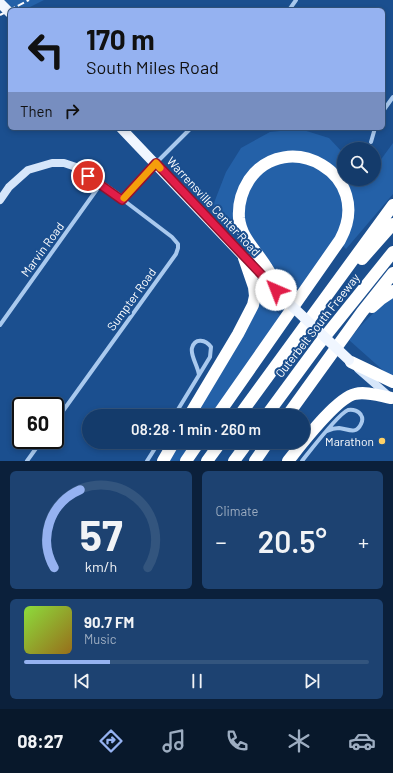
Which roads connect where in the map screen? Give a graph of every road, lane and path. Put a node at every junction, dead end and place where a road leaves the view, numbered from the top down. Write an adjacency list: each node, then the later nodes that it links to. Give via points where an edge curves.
1 (0, 3): 2 (main road, bridge)
2 (8, 11)
3 (393, 97): 4 (street)
4 (385, 108)
5 (123, 130): 9 (main road, Warrensville Center Road)
6 (189, 130): 9 (street)
7 (374, 130): 8 (street)
8 (371, 142)
9 (156, 163): 12 (street); 16 (main road, Warrensville Center Road)
10 (100, 185): 11 (street, via 76,167 52,163 28,170 9,187); 12 (street); 21 (street, Marvin Road)
11 (0, 200)
12 (122, 200): 33 (street, Sumpter Road, via 172,237 178,248)
13 (393, 206): 20 (highway, Outerbelt South Freeway)
14 (393, 224): 20 (highway, Outerbelt South Freeway)
15 (393, 252): 31 (highway, Outerbelt South Freeway, via 319,344)
16 (244, 258): 19 (main road, Warrensville Center Road); 28 (highway, via 254,287 253,305)
17 (393, 273): 22 (highway)
18 (393, 291): 22 (highway, via 381,299)
19 (277, 292): 23 (main road, Warrensville Center Road, bridge); 29 (highway, via 267,267 243,233 239,207 246,186 258,170 277,160 302,157 322,164 339,179 348,200 346,230)
20 (318, 310): 30 (highway, Outerbelt South Freeway)
21 (0, 325)
22 (347, 335): 32 (highway)
23 (350, 361): 25 (highway); 26 (street, Warrensville Center Road)
24 (199, 375): 24 (street, via 212,352 208,342 202,340 193,344 191,350); 27 (street)
25 (393, 382)
26 (392, 399): 49 (highway, via 364,393 344,398)
27 (178, 409)
28 (193, 409)
29 (223, 409)
30 (245, 409)
31 (271, 409)
32 (292, 409)
33 (64, 410)
34 (327, 431): 34 (street, via 349,410 359,412 362,416 360,427 356,430 338,428); 50 (street)
35 (36, 449): 42 (street)
36 (155, 449): 43 (street)
37 (170, 449): 44 (highway)
38 (194, 449): 45 (highway)
39 (216, 449): 46 (highway)
40 (243, 449): 47 (highway)
41 (263, 449): 48 (highway)
42 (27, 461)
43 (147, 461)
44 (163, 461)
45 (186, 461)
46 (207, 461)
47 (234, 461)
48 (255, 461)
49 (288, 461)
50 (302, 461)

